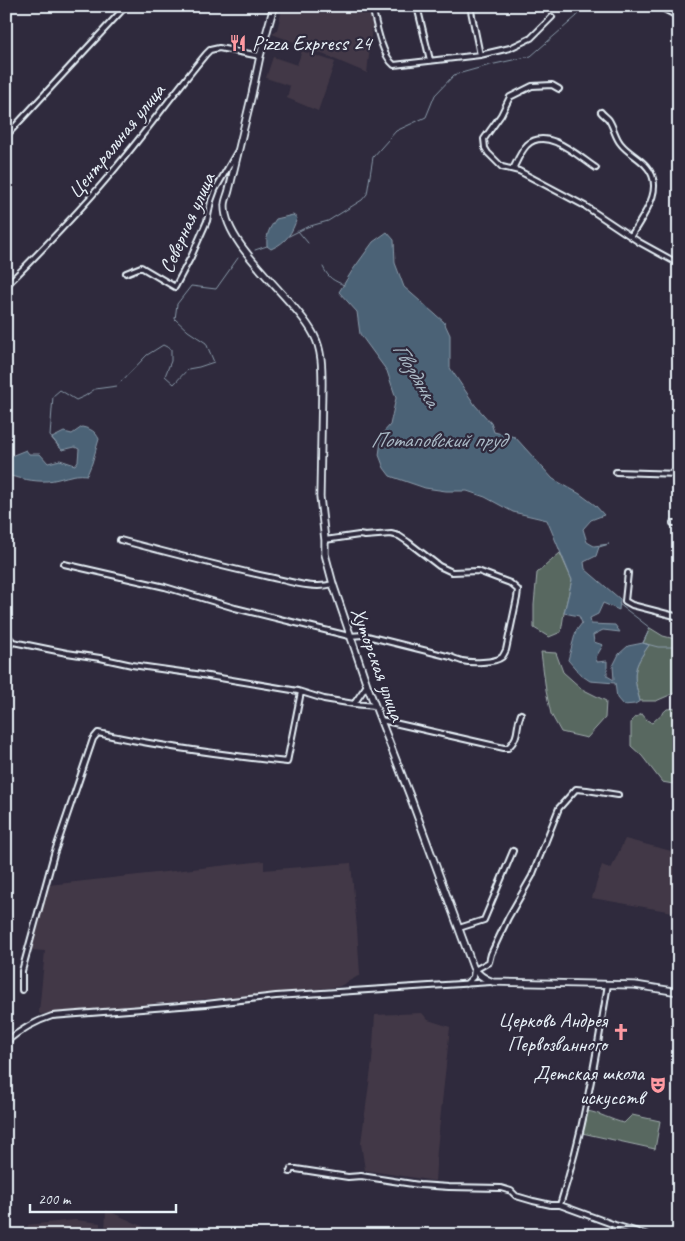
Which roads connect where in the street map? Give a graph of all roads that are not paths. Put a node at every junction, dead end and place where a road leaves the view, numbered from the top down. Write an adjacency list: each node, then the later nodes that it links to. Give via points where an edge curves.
1 (126, 6): 14 (street)
2 (274, 6): 9 (main road, Хуторская улица)
3 (372, 6): 11 (street, via 389,61 394,65)
4 (417, 6): 11 (street)
5 (470, 6): 10 (street)
6 (658, 6): 8 (street)
7 (552, 17): 10 (street, via 531,38)
8 (679, 17)
9 (260, 56): 15 (main road, Хуторская улица); 21 (street, Центральная улица, via 219,48 210,50 100,187)
10 (480, 56): 11 (street)
11 (430, 60)
12 (559, 89): 17 (street, via 552,85 532,86 510,97 486,136 484,144 488,153 502,167)
13 (601, 112): 18 (street, via 621,144 653,175 653,196)
14 (6, 136)
15 (239, 148): 20 (street, Северная улица, via 215,190 207,221 175,288 141,267); 29 (main road, Хуторская улица, via 225,204 230,225 244,249 305,320 319,347 322,366 320,497)
16 (596, 168): 17 (street, via 561,144 543,139 529,143)
17 (513, 169): 18 (street, via 585,206)
18 (631, 236): 19 (street)
19 (679, 264)
20 (126, 273)
21 (6, 286)
22 (679, 353): 23 (street)
23 (679, 362)
24 (616, 472): 25 (street)
25 (679, 474)
26 (673, 522): 27 (street)
27 (679, 523)
28 (120, 540): 32 (street, via 293,582 323,587)
29 (325, 540): 32 (main road, Хуторская улица, via 325,554); 35 (street, via 359,535 399,536 452,572 478,571 510,583 518,590 506,650 496,660 462,661 362,635)
30 (64, 564): 35 (street)
31 (628, 573): 33 (street, via 625,601)
32 (333, 584): 35 (main road, Хуторская улица)
33 (679, 617)
34 (6, 634): 36 (street)
35 (349, 636): 38 (main road, Хуторская улица)
36 (13, 642): 37 (street); 39 (street)
37 (6, 649)
38 (366, 685): 40 (street); 41 (main road, Хуторская улица)
39 (302, 692): 40 (street); 51 (street, via 287,762 95,736 54,854 22,971)
40 (354, 704): 41 (street)
41 (375, 706): 43 (main road, Хуторская улица)
42 (521, 714): 43 (street, via 516,737 508,748)
43 (381, 720): 46 (main road, Хуторская улица)
44 (618, 795): 47 (street, via 576,789 559,808 532,876 508,918 489,962)
45 (513, 851): 46 (street, via 484,920)
46 (459, 928): 47 (main road, Хуторская улица)
47 (474, 968): 48 (main road, via 484,979); 49 (street)
48 (493, 982): 49 (street); 50 (main road)
49 (466, 984): 53 (street, via 276,996 52,1016)
50 (608, 984): 52 (main road); 55 (street, via 589,1088)
51 (22, 990)
52 (679, 992)
53 (6, 1042)
54 (290, 1172): 55 (street, via 296,1168 448,1187 501,1188 543,1204)
55 (560, 1204): 56 (street)
56 (615, 1225): 57 (street); 58 (street)
57 (612, 1235)
58 (648, 1235)

